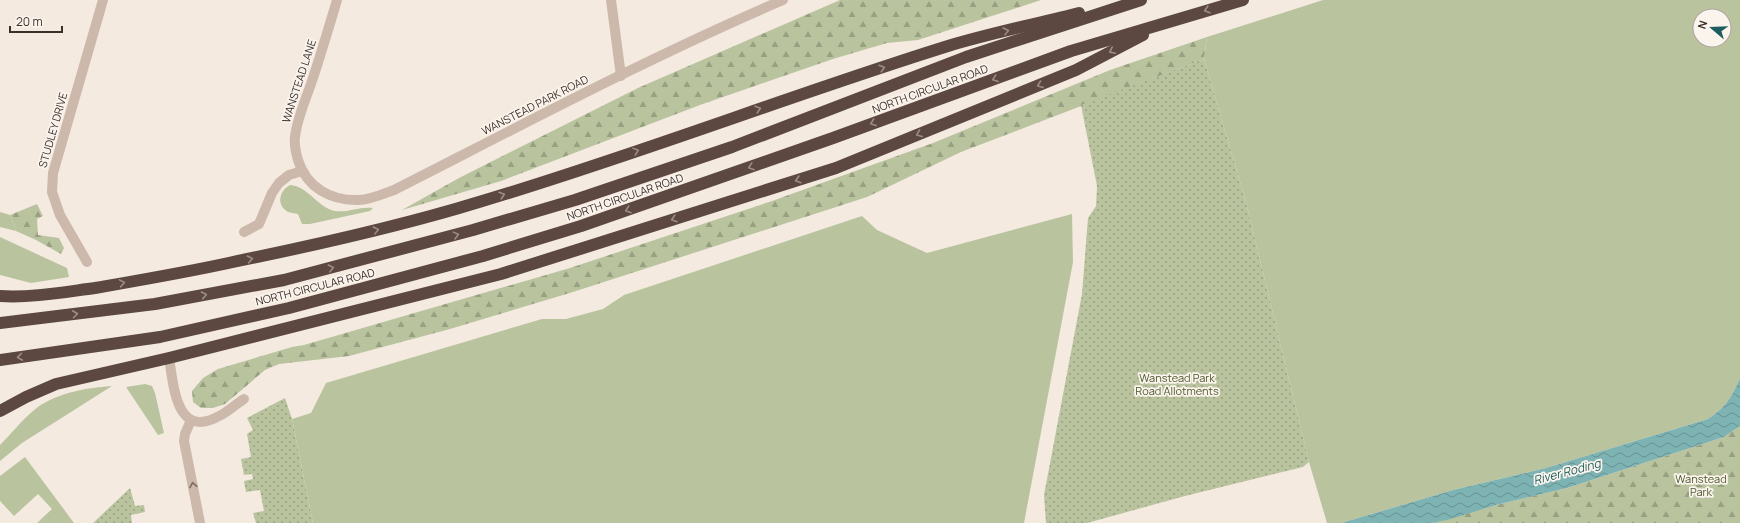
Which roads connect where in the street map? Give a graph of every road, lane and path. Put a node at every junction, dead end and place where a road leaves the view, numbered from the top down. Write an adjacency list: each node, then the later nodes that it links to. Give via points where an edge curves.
1 (103, 0): 12 (street, STUDLEY DRIVE, via 53,173 52,192 60,215)
2 (337, 0): 10 (street, WANSTEAD LANE, via 295,138)
3 (611, 0): 9 (street)
4 (783, 0): 9 (street, WANSTEAD PARK ROAD)
5 (1128, 0): 13 (highway, one-way to 5, via 47,294 124,283 253,258 384,228 478,203 584,169 951,45)
6 (1141, 0): 14 (highway, NORTH CIRCULAR ROAD, one-way to 6, via 155,304 284,280 473,230 575,200 732,147 966,57)
7 (1243, 0): 8 (highway, NORTH CIRCULAR ROAD, one-way to 8)
8 (1171, 21): 15 (highway, one-way to 15, via 1076,70 836,168 501,274); 16 (highway, NORTH CIRCULAR ROAD, one-way to 16, via 1071,51 581,226 483,256 281,310 160,337)
9 (621, 76): 10 (street, WANSTEAD PARK ROAD, via 394,190 360,200 342,199 325,194 312,185)
10 (302, 171): 11 (street, via 289,175 279,183 259,224)
11 (244, 232)
12 (87, 262)
13 (0, 296)
14 (0, 323)
15 (169, 358): 18 (highway, via 56,384); 19 (street, via 177,402 184,416)
16 (0, 360)
17 (244, 399): 19 (street, via 212,420)
18 (0, 411)
19 (191, 420): 20 (street, one-way to 19, via 184,440)
20 (200, 523)

